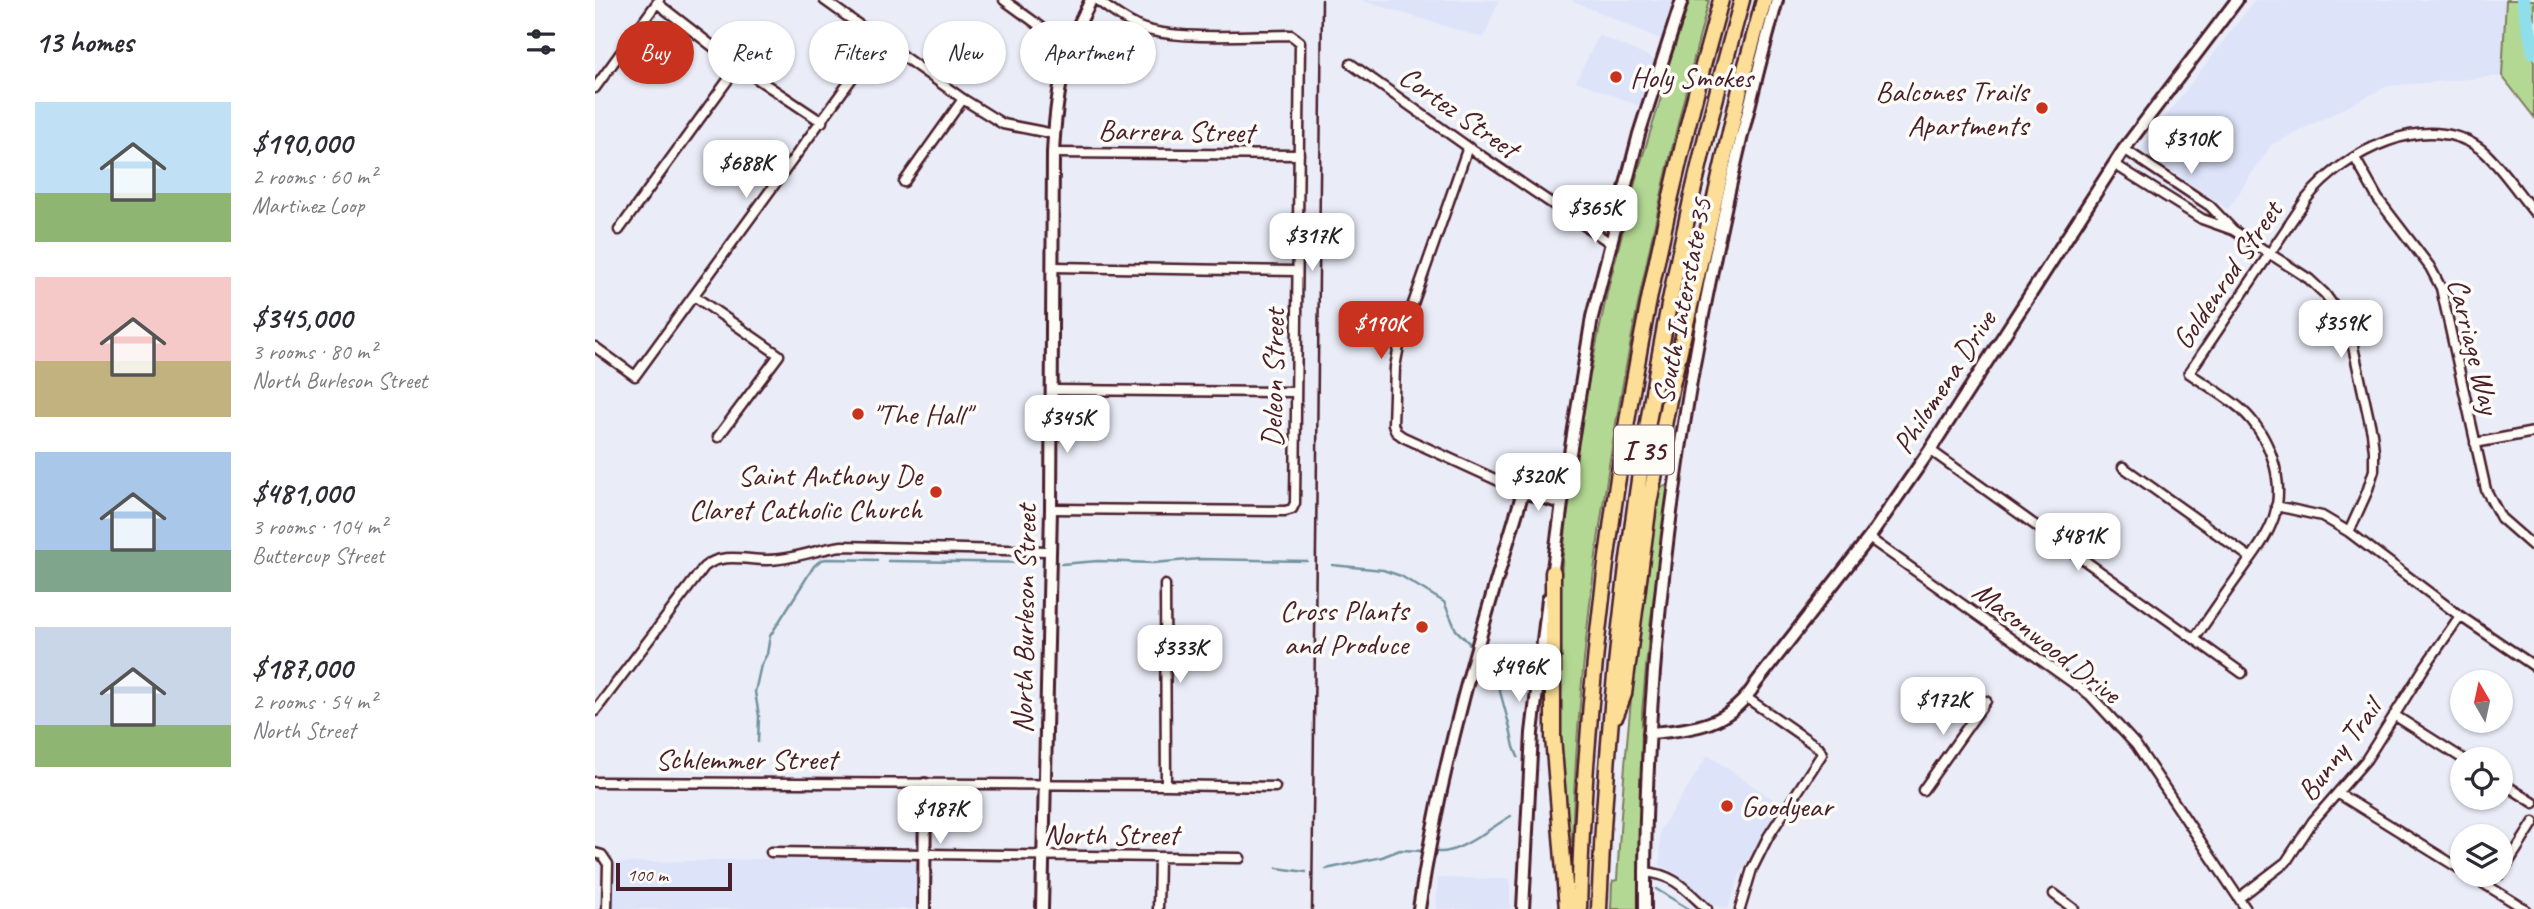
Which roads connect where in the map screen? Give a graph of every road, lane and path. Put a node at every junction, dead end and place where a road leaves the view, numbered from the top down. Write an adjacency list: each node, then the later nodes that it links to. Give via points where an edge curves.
1 (824, 0): 12 (street)
2 (1004, 0): 13 (street)
3 (1091, 0): 14 (street, North Burleson Street)
4 (1097, 0): 29 (street, Deleon Street, via 1129,22 1151,30 1297,38)
5 (1682, 0): 38 (street, via 1639,134)
6 (1721, 0): 102 (highway, I 35, via 1665,223 1619,475 1591,712)
7 (1742, 0): 70 (highway, I 35, via 1684,233 1656,378 1627,569)
8 (1764, 0): 70 (highway, via 1671,388 1649,504 1624,694)
9 (1777, 0): 71 (street, South Interstate 35, via 1724,209 1685,407 1661,574)
10 (2237, 0): 27 (street, Philomena Drive)
11 (658, 1): 15 (street); 22 (street)
12 (853, 21)
13 (1033, 21)
14 (1081, 21)
15 (708, 41)
16 (909, 61): 23 (street)
17 (1350, 64): 26 (street, Cortez Street)
18 (725, 84): 36 (street)
19 (767, 84): 24 (street)
20 (849, 84): 24 (street)
21 (1061, 84): 25 (street, North Burleson Street)
22 (595, 89)
23 (963, 99): 25 (street, via 1003,124); 32 (street)
24 (822, 122): 42 (street)
25 (1054, 134): 28 (street, North Burleson Street)
26 (1468, 147): 38 (street, Cortez Street); 51 (street, via 1400,341 1393,424 1403,437)
27 (2124, 149): 31 (street, Philomena Drive); 33 (street)
28 (1053, 153): 29 (street, Barrera Street); 40 (street, North Burleson Street)
29 (1299, 155): 41 (street, Deleon Street)
30 (2355, 158): 35 (street, Goldenrod Street, via 2408,134 2459,137 2483,151); 39 (street, Goldenrod Street, via 2318,184); 48 (street, Carriage Way, via 2441,288)
31 (2114, 164): 34 (street); 49 (street, Philomena Drive)
32 (904, 183)
33 (2183, 188): 34 (street); 37 (street, via 2210,206)
34 (2173, 201): 37 (street, via 2202,219)
35 (2534, 212)
36 (619, 230)
37 (2233, 230): 39 (street)
38 (1612, 244): 52 (street, via 1592,317)
39 (2269, 253): 53 (street, Goldenrod Street, via 2189,373 2240,408 2264,435 2274,464); 55 (street, via 2325,294 2352,342 2372,433 2374,470)
40 (1053, 267): 41 (street); 44 (street, North Burleson Street)
41 (1297, 271): 45 (street, Deleon Street)
42 (694, 296): 43 (street, via 635,376); 47 (street, via 779,355)
43 (595, 347)
44 (1052, 390): 45 (street); 54 (street, North Burleson Street)
45 (1295, 391): 54 (street, Deleon Street, via 1292,509)
46 (2534, 432): 48 (street)
47 (718, 438)
48 (2475, 443): 57 (street, Carriage Way, via 2486,490 2501,518)
49 (1930, 450): 56 (street, Philomena Drive); 63 (street)
50 (2123, 467): 59 (street)
51 (1523, 492): 52 (street); 99 (street, via 1457,715)
52 (1562, 503): 60 (street)
53 (2276, 506): 55 (street, via 2322,516); 59 (street, Goldenrod Street, via 2268,531)
54 (1051, 509): 58 (street, North Burleson Street)
55 (2349, 533): 62 (street)
56 (1869, 538): 66 (street, Philomena Drive); 94 (street, Masonwood Drive, via 2090,695 2136,745)
57 (2534, 547)
58 (1048, 551): 68 (street, via 842,546 782,559 711,561); 76 (street, North Burleson Street)
59 (2251, 558): 63 (street, Goldenrod Street)
60 (1553, 572): 100 (street, via 1535,699); 101 (highway, via 1553,737)
61 (1165, 585): 75 (street)
62 (2461, 616): 64 (street); 69 (street, Bunny Trail)
63 (2195, 638): 65 (street)
64 (2534, 666)
65 (2242, 673)
66 (1748, 698): 71 (street, Philomena Drive, via 1700,727); 106 (street, via 1822,754 1768,837)
67 (1986, 701): 78 (street)
68 (595, 711)
69 (2394, 715): 72 (street); 80 (street, Bunny Trail, via 2367,760)
70 (1609, 733): 103 (highway, I 35)
71 (1649, 733): 91 (street, South Interstate 35)
72 (2450, 750)
73 (595, 782): 74 (street, Schlemmer Street)
74 (925, 784): 76 (street, Schlemmer Street); 85 (street)
75 (1165, 785): 76 (street, Schlemmer Street); 77 (street, Schlemmer Street)
76 (1045, 786): 87 (street, North Burleson Street)
77 (1275, 787)
78 (1923, 790)
79 (2513, 790): 81 (street)
80 (2339, 794): 90 (street); 94 (street, Bunny Trail, via 2313,821 2286,862)
81 (2534, 803)
82 (2534, 822): 86 (street)
83 (771, 852): 85 (street, North Street)
84 (595, 853): 95 (street, via 608,864)
85 (925, 853): 87 (street, North Street); 96 (street)
86 (2513, 856)
87 (1044, 857): 88 (street, North Street); 97 (street, North Burleson Street)
88 (1159, 857): 89 (street, North Street); 98 (street)
89 (1240, 858)
90 (2450, 863)
91 (1644, 872): 104 (street, South Interstate 35); 105 (street, via 1672,878)
92 (2492, 888): 109 (street)
93 (2054, 894): 107 (street)
94 (2239, 898): 108 (street, Masonwood Drive)
95 (607, 909)
96 (924, 909)
97 (1042, 909)
98 (1158, 909)
99 (1419, 909)
100 (1523, 909)
101 (1567, 909)
102 (1579, 909)
103 (1599, 909)
104 (1645, 909)
105 (1707, 909)
106 (1740, 909)
107 (2074, 909)
108 (2246, 909)
109 (2525, 909)

